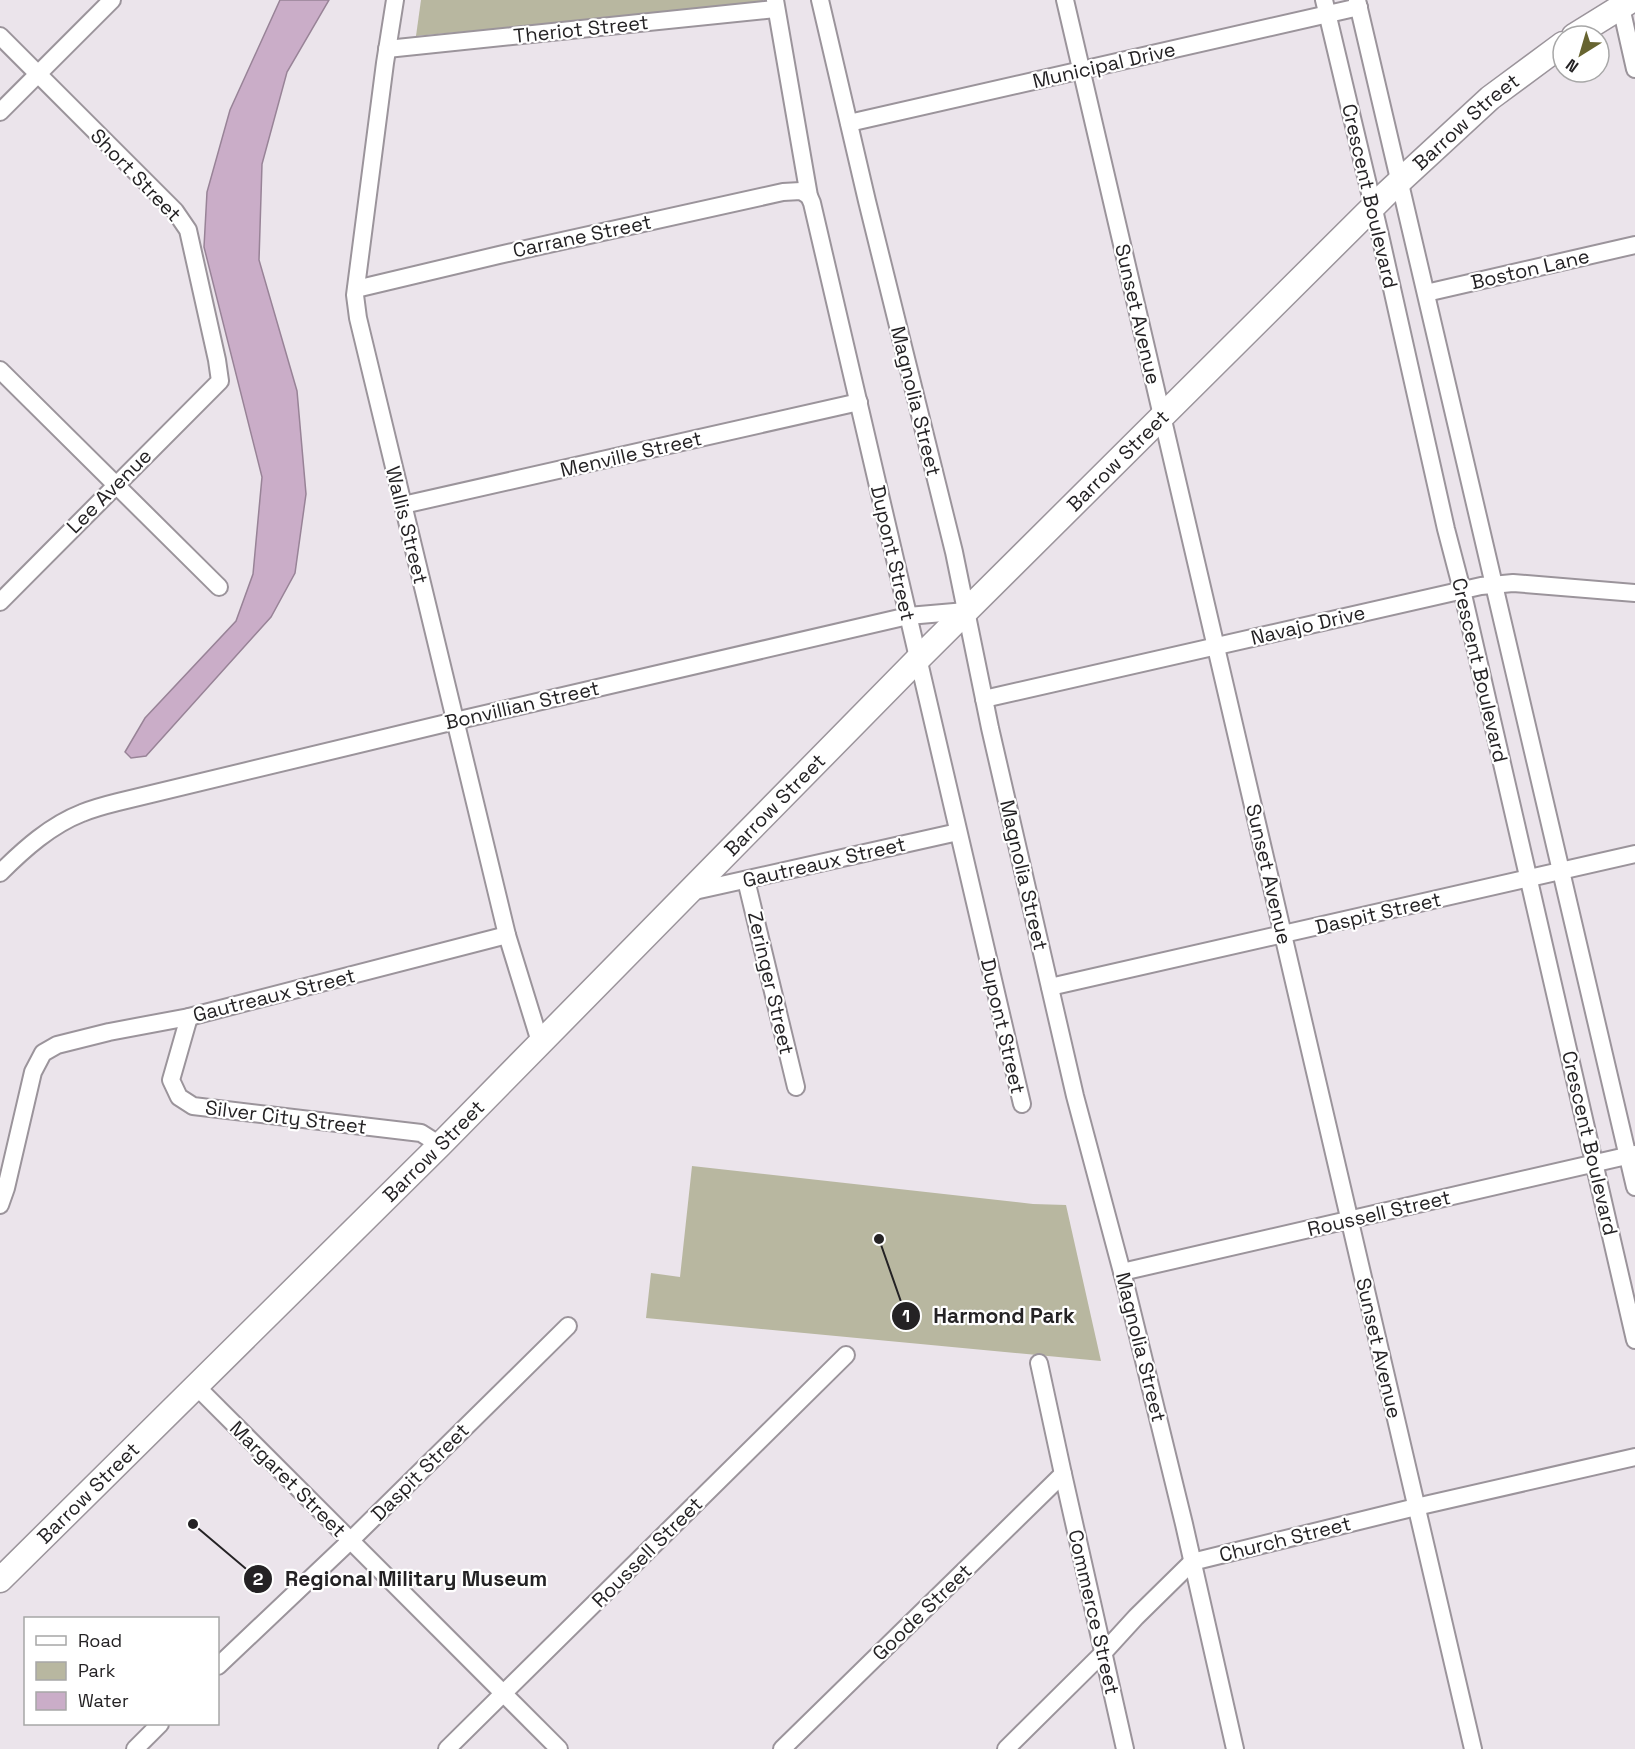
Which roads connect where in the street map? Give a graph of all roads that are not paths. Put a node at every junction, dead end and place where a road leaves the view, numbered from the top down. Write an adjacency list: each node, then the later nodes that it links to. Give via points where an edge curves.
1 (112, 0): 15 (street)
2 (395, 0): 11 (street, Wallis Street)
3 (820, 0): 17 (street, Magnolia Street)
4 (1065, 0): 14 (street, Sunset Avenue)
5 (1626, 3): 9 (main road); 13 (street)
6 (775, 4): 11 (street, Theriot Street); 19 (street, Dupont Street)
7 (1358, 4): 8 (street, Municipal Drive); 18 (street, Crescent Boulevard)
8 (1326, 7): 14 (street, Municipal Drive); 20 (street, Crescent Boulevard)
9 (1593, 24)
10 (0, 36): 15 (street, Short Street)
11 (387, 49): 22 (street, Wallis Street)
12 (1551, 53): 18 (main road, Barrow Street, via 1490,98)
13 (1635, 69)
14 (1081, 70): 17 (street, Municipal Drive); 27 (street, Sunset Avenue)
15 (38, 74): 16 (street); 25 (street, Short Street, via 175,211 188,230)
16 (0, 112)
17 (849, 123): 35 (street, Magnolia Street)
18 (1400, 181): 20 (main road, Barrow Street); 23 (street, Crescent Boulevard)
19 (809, 196): 22 (street, Carrane Street, via 801,191 783,192); 26 (street, Dupont Street)
20 (1373, 207): 27 (main road, Barrow Street); 32 (street, Crescent Boulevard)
21 (1635, 245): 23 (street, Boston Lane)
22 (356, 289): 29 (street, Wallis Street, via 358,318)
23 (1425, 293): 30 (street, Crescent Boulevard)
24 (0, 370): 28 (street)
25 (220, 381): 28 (street, Lee Avenue)
26 (859, 402): 29 (street, Menville Street); 36 (street, Dupont Street)
27 (1162, 417): 35 (main road, Barrow Street); 37 (street, Sunset Avenue)
28 (116, 483): 31 (street); 34 (street, Lee Avenue)
29 (403, 505): 40 (street, Wallis Street)
30 (1494, 585): 32 (street, Navajo Drive); 33 (street, Navajo Drive); 43 (street, Crescent Boulevard)
31 (219, 587)
32 (1462, 590): 37 (street, Navajo Drive); 45 (street, Crescent Boulevard)
33 (1635, 593)
34 (0, 602)
35 (966, 611): 36 (street, Bonvillian Street); 38 (main road, Barrow Street); 39 (street, Magnolia Street)
36 (908, 616): 38 (street, Dupont Street); 40 (street, Bonvillian Street)
37 (1215, 646): 39 (street, Navajo Drive); 48 (street, Sunset Avenue)
38 (918, 659): 41 (street, Dupont Street); 47 (main road, Barrow Street)
39 (984, 699): 50 (street, Magnolia Street)
40 (455, 720): 44 (street, Bonvillian Street, via 82,813 37,840); 49 (street, Wallis Street)
41 (958, 832): 46 (street, Gautreaux Street); 54 (street, Dupont Street)
42 (1635, 854): 43 (street, Daspit Street)
43 (1561, 871): 45 (street, Daspit Street); 56 (street, Crescent Boulevard)
44 (0, 873)
45 (1528, 879): 48 (street, Daspit Street); 57 (street, Crescent Boulevard)
46 (746, 880): 47 (street, Gautreaux Street); 53 (street, Zeringer Street)
47 (689, 892): 52 (main road, Barrow Street)
48 (1283, 934): 50 (street, Daspit Street); 60 (street, Sunset Avenue)
49 (507, 935): 51 (street, Gautreaux Street); 52 (street, Wallis Street)
50 (1050, 987): 61 (street, Magnolia Street)
51 (189, 1017): 55 (street, Silver City Street, via 171,1080 179,1097 193,1106 421,1133); 59 (street, Gautreaux Street, via 75,1040 43,1053 33,1072)
52 (540, 1042): 55 (main road, Barrow Street)
53 (796, 1087)
54 (1022, 1104)
55 (440, 1145): 66 (main road, Barrow Street)
56 (1631, 1155): 57 (street, Roussell Street); 58 (street, Crescent Boulevard)
57 (1594, 1163): 60 (street, Roussell Street); 63 (street, Crescent Boulevard)
58 (1635, 1187)
59 (0, 1205)
60 (1349, 1220): 61 (street, Roussell Street); 69 (street, Sunset Avenue)
61 (1122, 1272): 71 (street, Magnolia Street)
62 (568, 1326): 70 (street, Daspit Street)
63 (1635, 1340)
64 (846, 1355): 75 (street, Roussell Street)
65 (1039, 1363): 68 (street, Commerce Street)
66 (196, 1386): 70 (street, Margaret Street); 72 (main road, Barrow Street)
67 (1635, 1457): 69 (street, Church Street)
68 (1063, 1474): 73 (street, Commerce Street); 80 (street, Goode Street)
69 (1416, 1507): 71 (street, Church Street); 84 (street, Sunset Avenue)
70 (350, 1541): 74 (street, Daspit Street); 75 (street, Margaret Street)
71 (1192, 1562): 73 (street, Church Street); 83 (street, Magnolia Street)
72 (0, 1580)
73 (1104, 1652): 81 (street, Church Street); 82 (street, Commerce Street)
74 (219, 1665)
75 (504, 1693): 78 (street, Roussell Street); 79 (street, Margaret Street)
76 (158, 1725): 77 (street)
77 (135, 1749)
78 (447, 1749)
79 (559, 1749)
80 (782, 1749)
81 (1006, 1749)
82 (1125, 1749)
83 (1235, 1749)
84 (1473, 1749)

